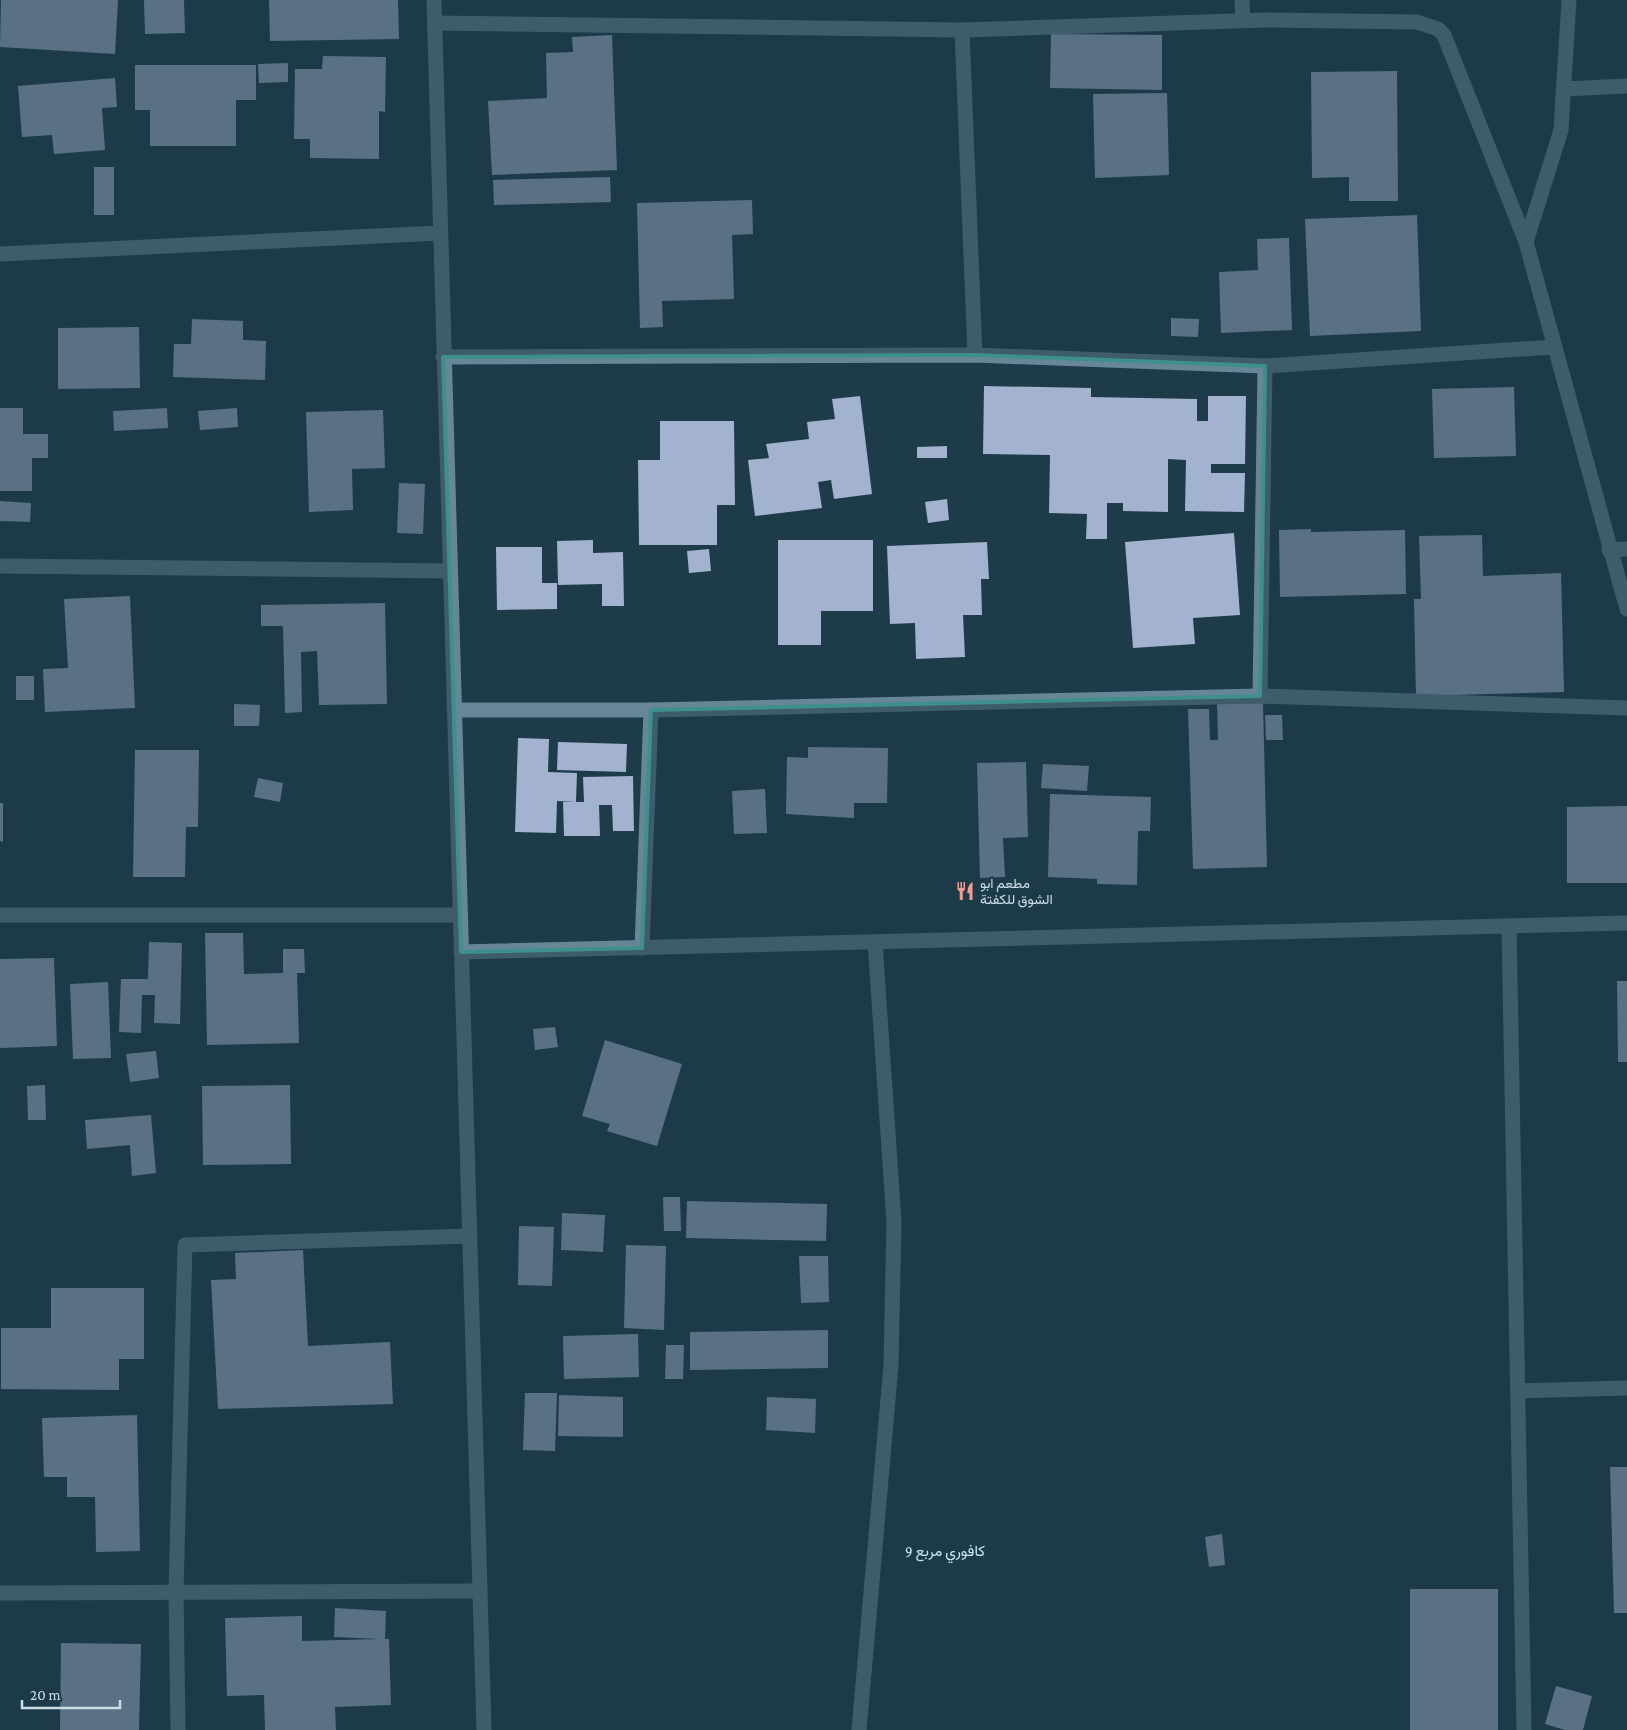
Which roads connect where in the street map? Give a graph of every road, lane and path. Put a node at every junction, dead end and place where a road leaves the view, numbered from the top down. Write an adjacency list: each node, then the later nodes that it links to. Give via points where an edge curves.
1 (434, 0): 5 (street)
2 (1242, 0): 4 (street)
3 (1569, 0): 8 (street)
4 (1243, 20): 6 (street); 10 (street, via 1417,22 1438,29 1444,36)
5 (435, 23): 6 (street); 9 (street)
6 (962, 30): 13 (street)
7 (1627, 86): 8 (street)
8 (1564, 88): 10 (street, via 1561,130)
9 (440, 233): 11 (street); 14 (street)
10 (1526, 242): 12 (street)
11 (0, 254)
12 (1554, 347): 15 (street); 16 (street)
13 (975, 355): 14 (street); 15 (street)
14 (443, 357): 19 (street)
15 (1265, 366): 21 (street)
16 (1609, 550): 17 (street); 20 (street)
17 (1627, 550)
18 (0, 566): 19 (street)
19 (450, 571): 23 (street)
20 (1627, 609)
21 (1260, 696): 22 (street); 24 (street)
22 (1627, 708)
23 (454, 710): 24 (street); 26 (street)
24 (651, 710): 30 (street)
25 (0, 915): 26 (street)
26 (460, 915): 31 (street)
27 (1627, 923): 28 (street)
28 (1509, 926): 29 (street); 34 (street)
29 (875, 942): 30 (street); 40 (street, via 894,1222 891,1365)
30 (642, 948): 31 (street)
31 (461, 952): 32 (street)
32 (469, 1236): 35 (street); 37 (street, via 186,1245)
33 (1627, 1388): 34 (street)
34 (1518, 1391): 41 (street)
35 (480, 1591): 37 (street); 39 (street)
36 (0, 1592): 37 (street)
37 (176, 1592): 38 (street)
38 (178, 1730)
39 (484, 1730)
40 (859, 1730)
41 (1524, 1730)

